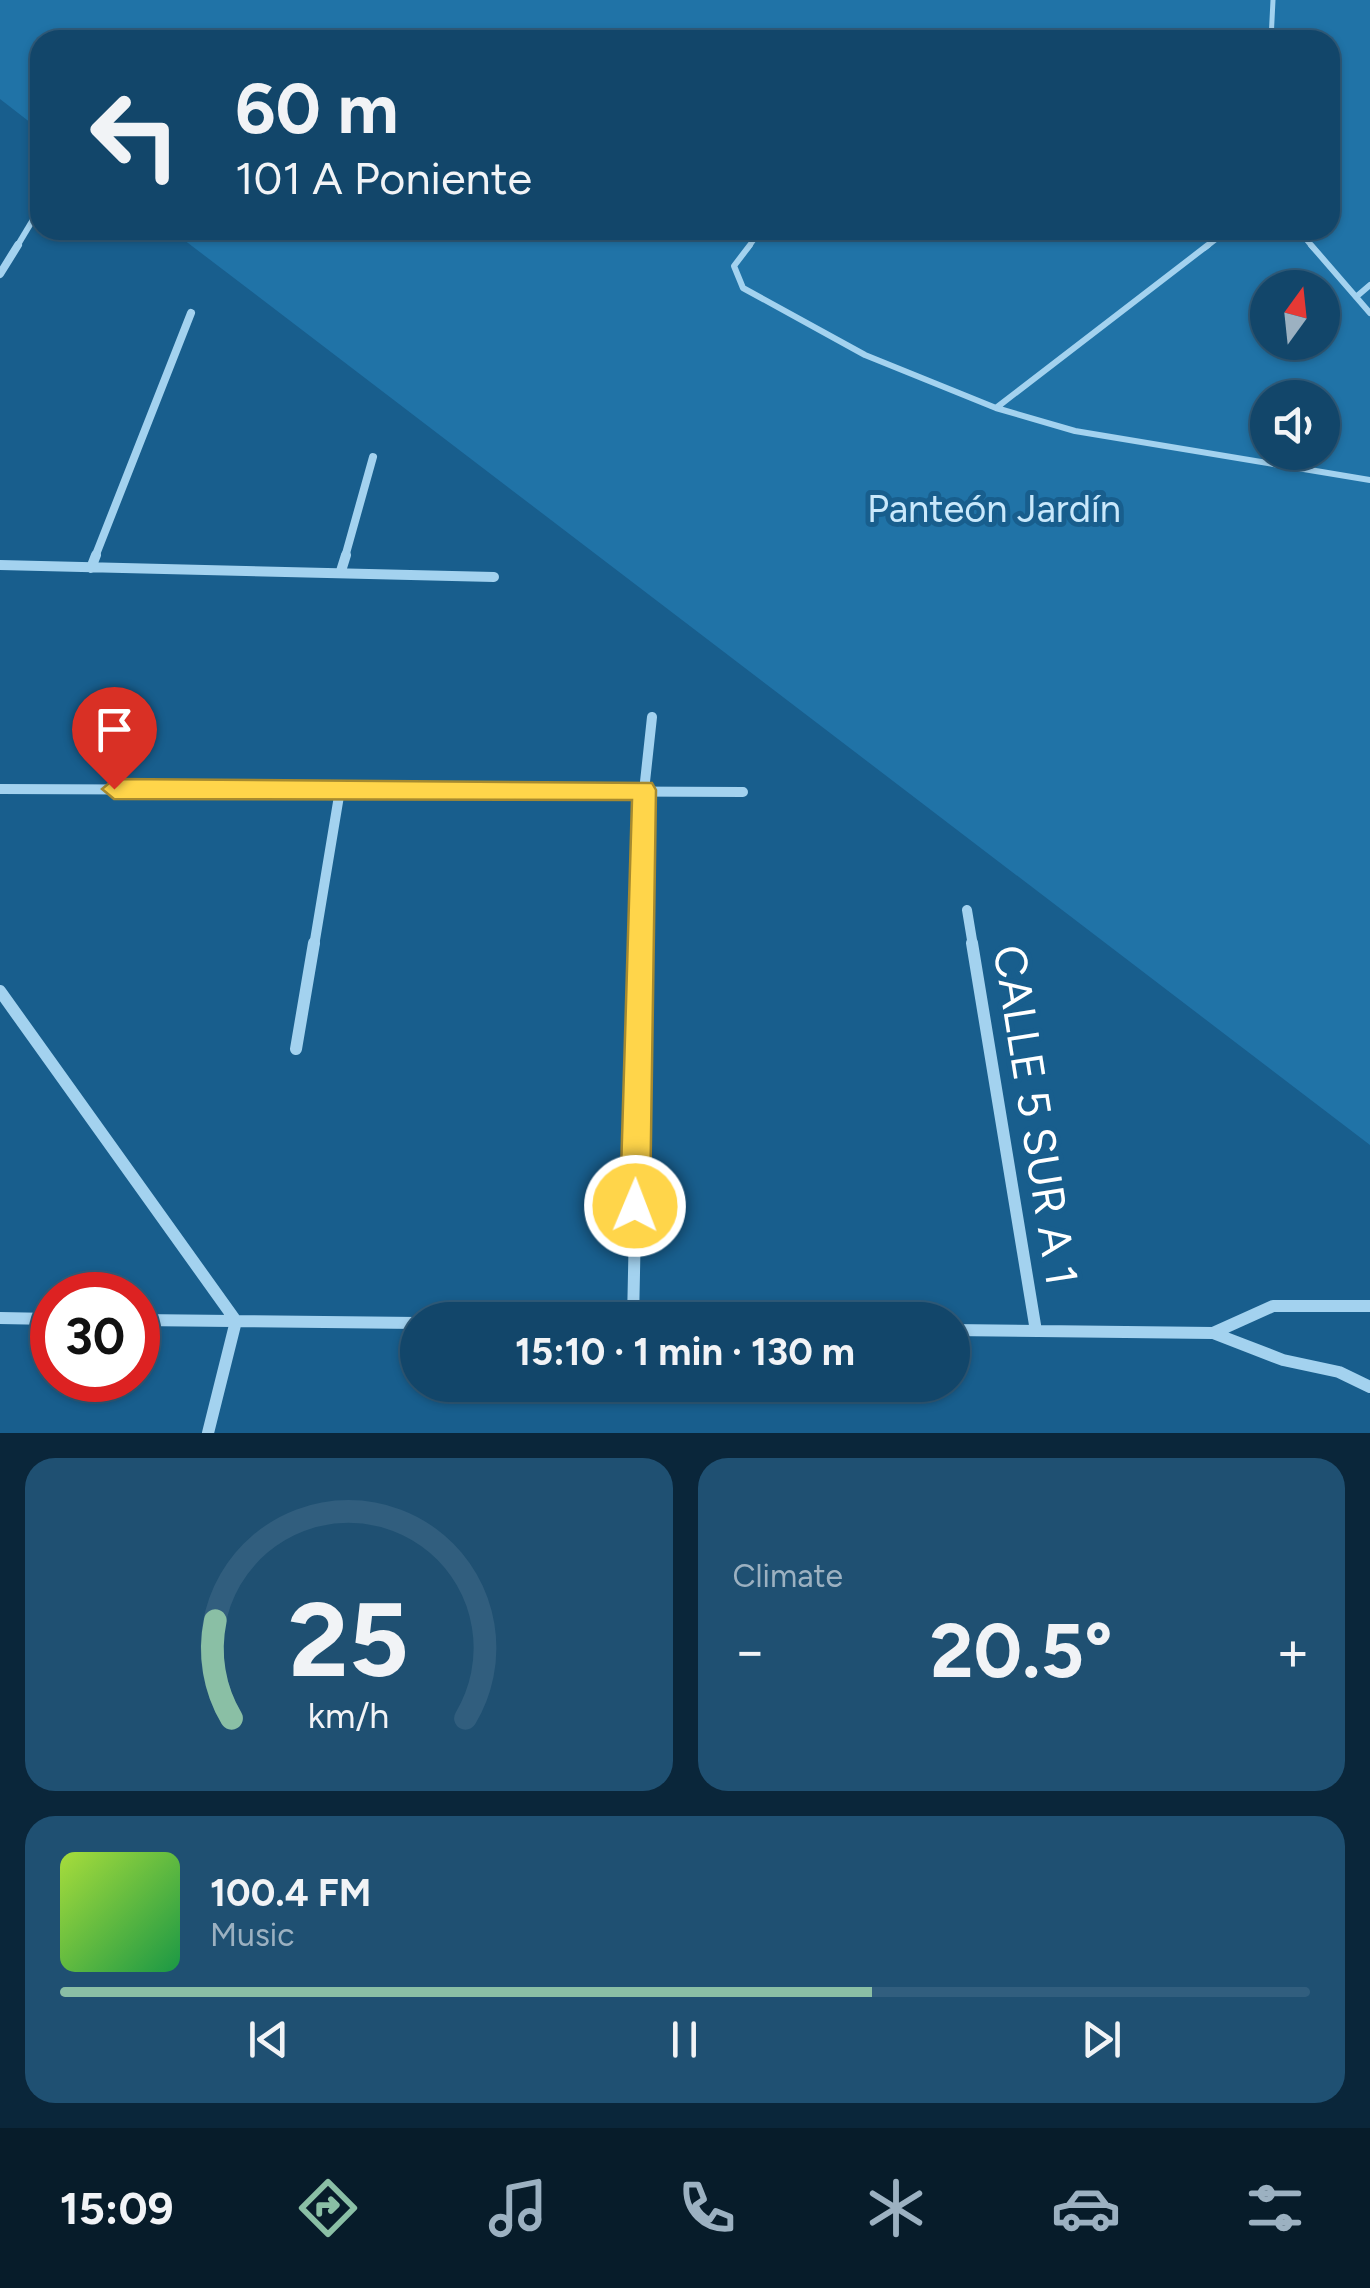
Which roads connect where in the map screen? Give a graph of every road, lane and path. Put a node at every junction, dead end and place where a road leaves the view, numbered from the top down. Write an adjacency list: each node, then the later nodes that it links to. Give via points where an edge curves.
1 (1273, 0): 2 (lane)
2 (1272, 30)
3 (30, 224): 7 (street)
4 (754, 240): 12 (lane, via 734,266 743,288 865,355)
5 (1215, 240): 12 (lane)
6 (1307, 240): 9 (lane)
7 (0, 274)
8 (1370, 285): 9 (lane)
9 (1356, 296): 11 (lane)
10 (191, 313): 16 (street)
11 (1370, 313)
12 (996, 408): 14 (lane, via 1075,431)
13 (373, 458): 17 (street)
14 (1370, 480)
15 (0, 565): 16 (street)
16 (91, 568): 17 (street)
17 (340, 572): 18 (street)
18 (494, 577)
19 (652, 718): 22 (street)
20 (0, 788): 21 (street)
21 (340, 790): 22 (street); 26 (street)
22 (644, 790): 23 (street); 27 (street)
23 (743, 792)
24 (967, 910): 35 (street, CALLE 5 SUR A 1)
25 (0, 991): 32 (street)
26 (296, 1050)
27 (632, 1302)
28 (1370, 1306): 36 (street, via 1273,1306)
29 (0, 1318): 30 (street)
30 (30, 1318)
31 (160, 1320): 32 (street)
32 (236, 1321): 33 (street); 38 (street)
33 (400, 1323)
34 (970, 1330): 35 (street)
35 (1036, 1332): 36 (street)
36 (1213, 1333): 37 (street)
37 (1370, 1387)
38 (208, 1433)

